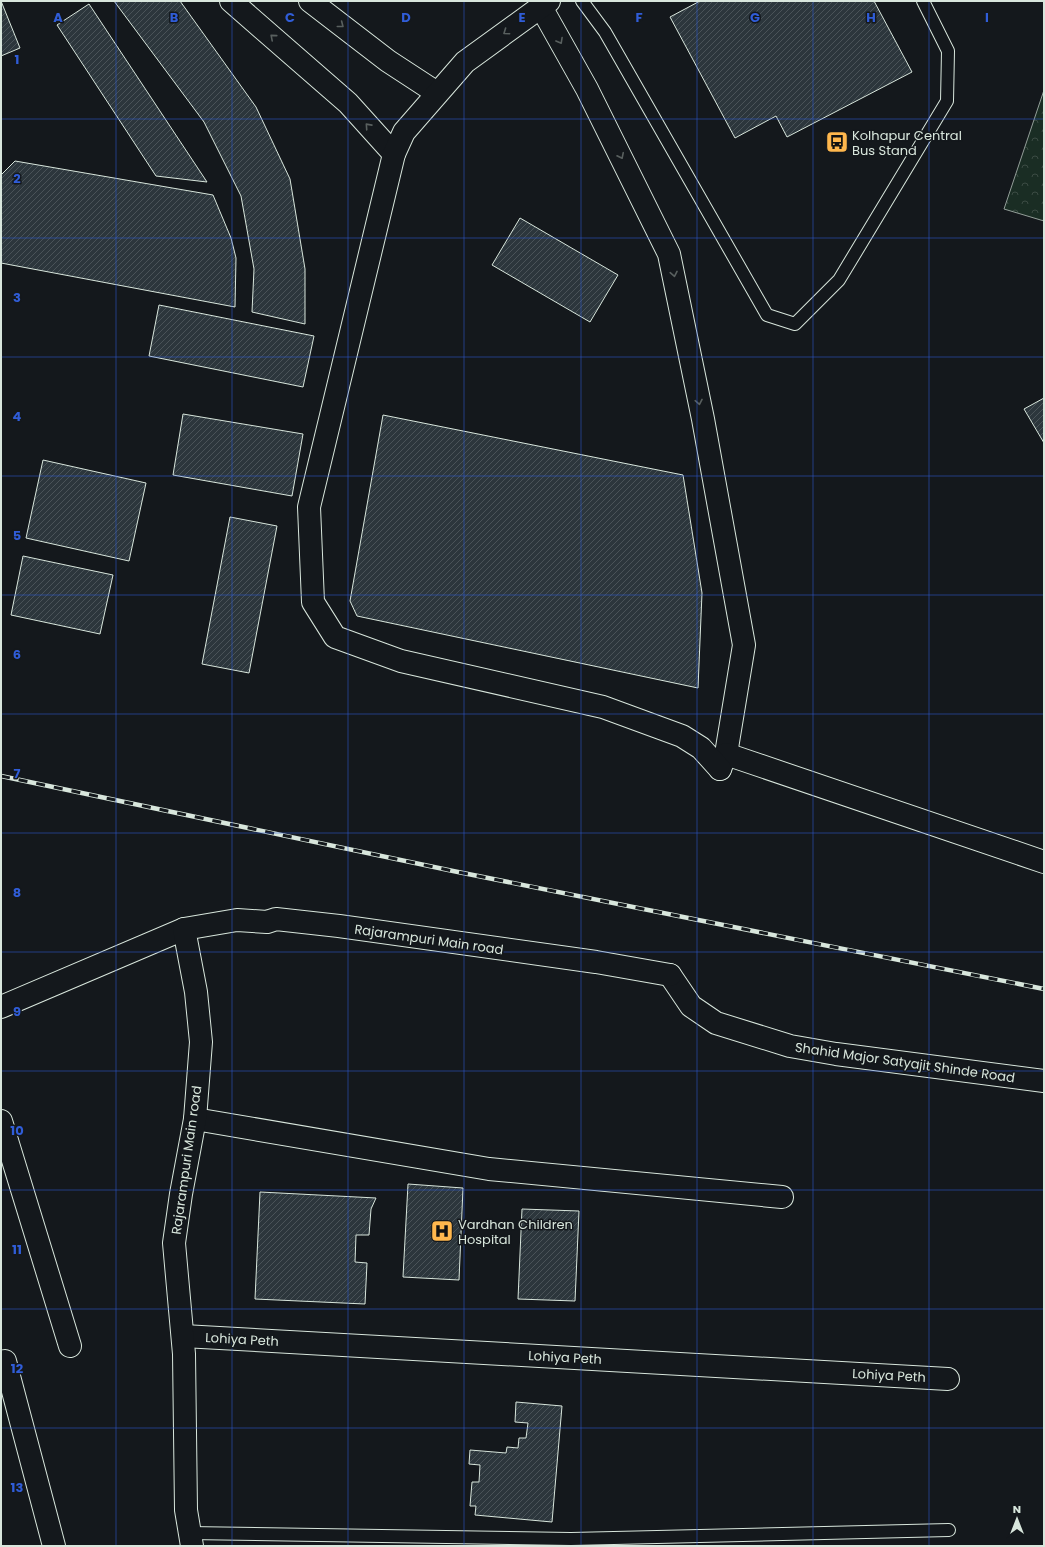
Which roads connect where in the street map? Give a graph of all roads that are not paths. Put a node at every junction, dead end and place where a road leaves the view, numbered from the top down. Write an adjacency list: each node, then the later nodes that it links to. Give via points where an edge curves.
1 (231, 1): 7 (street, one-way to 1, via 348,103)
2 (310, 1): 6 (street, one-way to 6, via 388,61)
3 (582, 1): 4 (lane, via 605,32 767,315 795,324 839,280 947,101 948,51)
4 (922, 1)
5 (545, 4): 6 (street, one-way to 6, via 465,62); 8 (street, one-way to 8, via 669,254 703,420 744,645)
6 (437, 93): 7 (street, via 404,132)
7 (394, 154): 8 (street, via 309,507 313,602 335,636 401,660 603,707 682,736)
8 (723, 761): 9 (street)
9 (1044, 862)
10 (184, 929): 11 (street, Rajarampuri Main road, via 237,920 267,922 276,919 596,962); 12 (street); 14 (street, Rajarampuri Main road, via 196,992 200,1042)
11 (670, 975): 13 (street, Shahid Major Satyajit Shinde Road, via 691,1006 716,1023 790,1046)
12 (1, 1007)
13 (1044, 1082)
14 (194, 1119): 16 (street, via 488,1169); 17 (street, Rajarampuri Main road, via 174,1243)
15 (1, 1121): 18 (street)
16 (782, 1197)
17 (183, 1336): 20 (street, Lohiya Peth); 22 (street, Rajarampuri Main road, via 186,1510)
18 (70, 1346)
19 (3, 1355): 23 (street)
20 (948, 1379)
21 (949, 1530): 22 (lane, via 571,1539)
22 (191, 1540)
23 (54, 1546)

